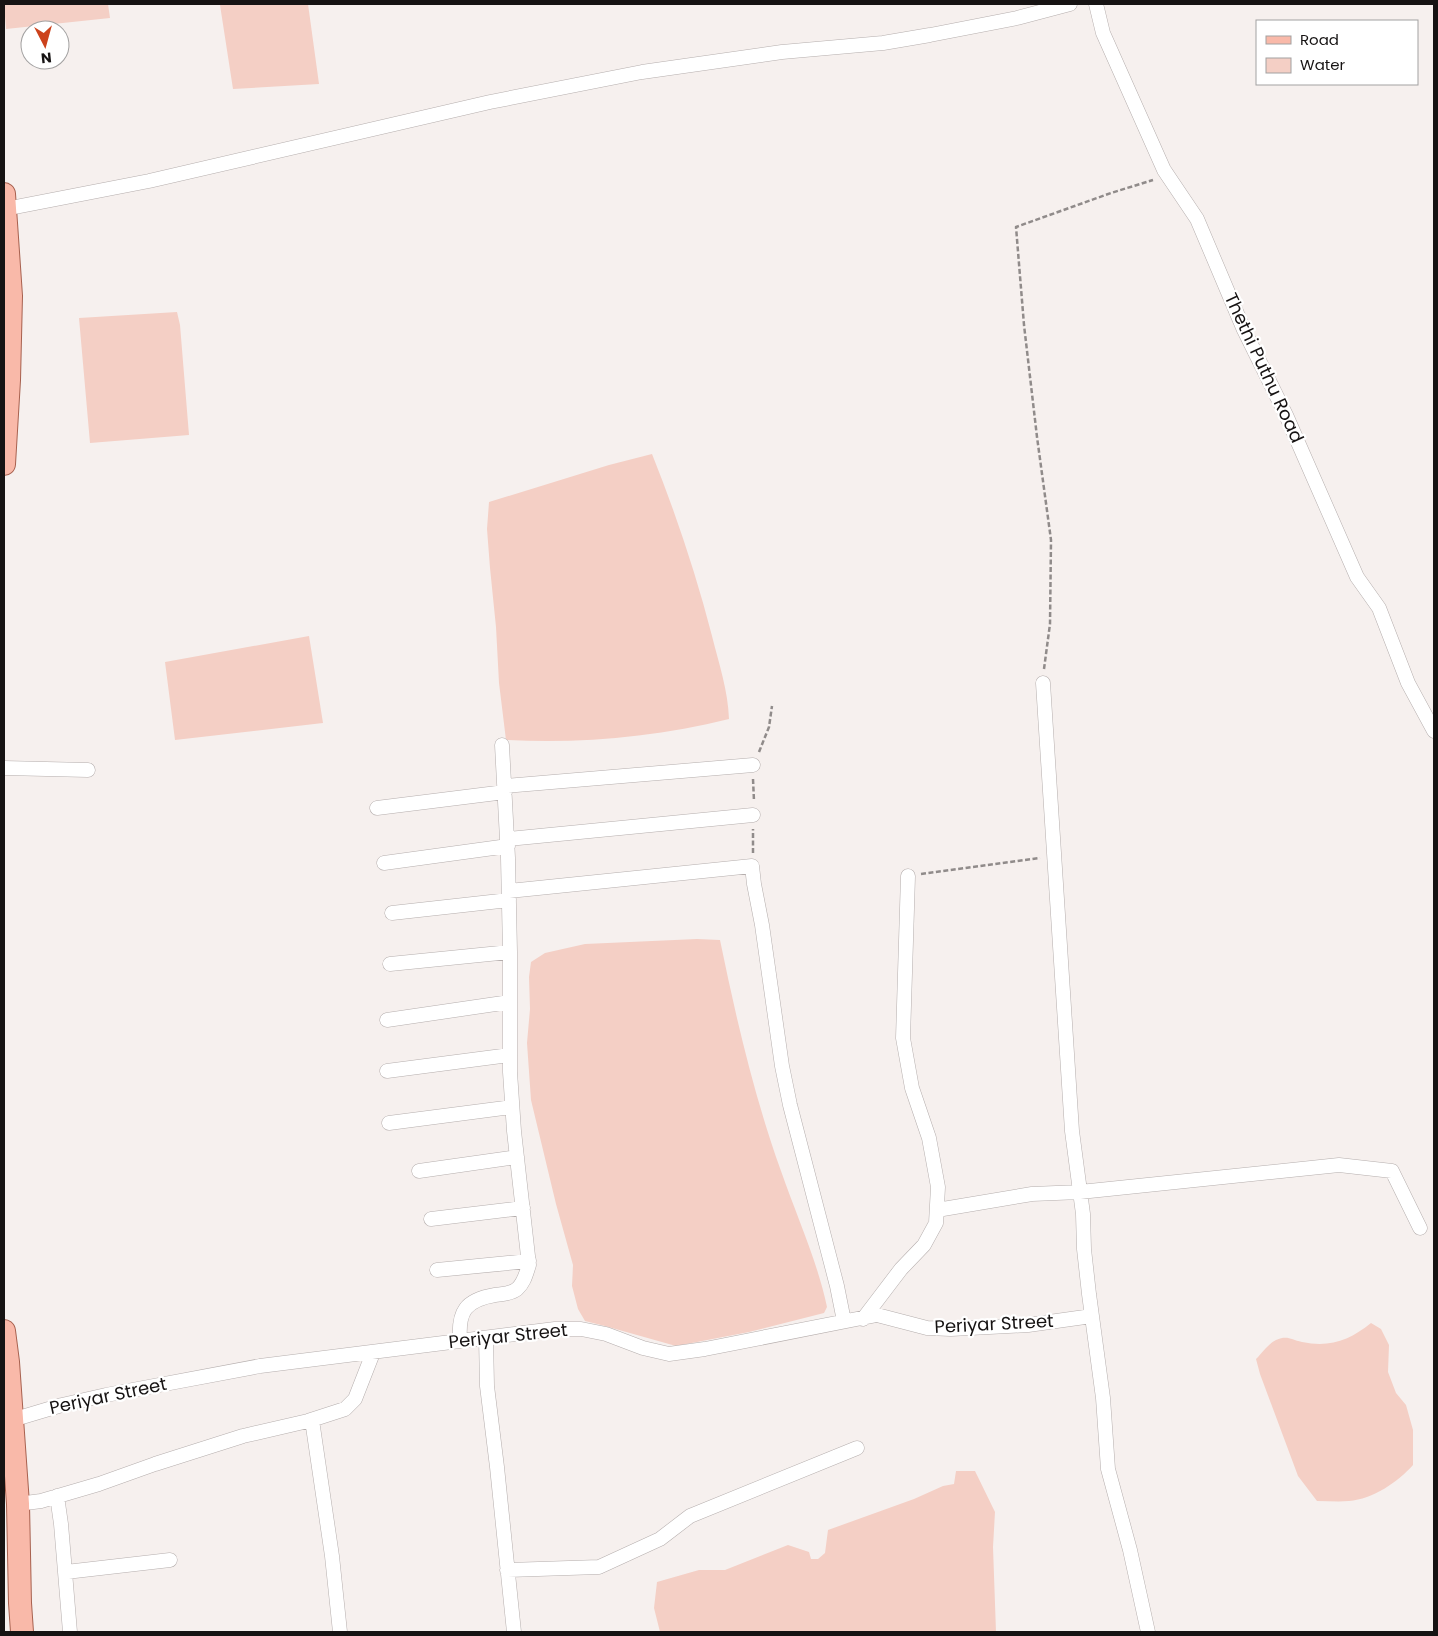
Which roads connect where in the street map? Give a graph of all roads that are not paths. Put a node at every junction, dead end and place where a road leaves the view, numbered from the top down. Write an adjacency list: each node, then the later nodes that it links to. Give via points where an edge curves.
1 (1070, 4): 3 (street, via 1017,18 883,43 782,52 642,72 490,102 149,181)
2 (1096, 4): 6 (street, Thethi Puthu Road, via 1103,33 1130,96 1168,176 1197,219 1357,577 1379,608 1408,683)
3 (4, 202): 4 (main road, via 10,296)
4 (4, 464)
5 (1043, 683): 29 (street, via 1072,1131)
6 (1434, 731)
7 (502, 745): 11 (street)
8 (753, 766): 11 (street)
9 (4, 768): 10 (street)
10 (88, 770)
11 (505, 789): 12 (street); 14 (street)
12 (378, 808)
13 (753, 814): 14 (street)
14 (508, 842): 15 (street); 17 (street)
15 (384, 864)
16 (908, 876): 31 (street, via 903,1038 912,1088 928,1138 938,1187)
17 (509, 896): 18 (street); 19 (street); 38 (street, via 752,866 782,1066)
18 (392, 913)
19 (510, 952): 20 (street); 21 (street)
20 (390, 964)
21 (510, 1002): 22 (street); 23 (street)
22 (387, 1020)
23 (510, 1055): 24 (street); 25 (street)
24 (387, 1071)
25 (512, 1107): 26 (street); 27 (street)
26 (389, 1123)
27 (517, 1157): 28 (street); 30 (street)
28 (419, 1171)
29 (1080, 1192): 31 (street, via 1032,1194); 33 (street, via 1339,1165 1392,1172); 36 (street)
30 (523, 1208): 32 (street); 34 (street)
31 (937, 1210): 37 (street, via 936,1223 924,1245)
32 (431, 1219)
33 (1420, 1228)
34 (529, 1261): 35 (street); 41 (street, via 526,1277 518,1288 510,1293 480,1299 465,1309 460,1320)
35 (437, 1270)
36 (1092, 1316): 37 (street, Periyar Street, via 1028,1325 951,1329 927,1328 877,1316); 55 (street, via 1108,1469)
37 (863, 1319): 38 (street, Periyar Street)
38 (844, 1321): 40 (street, Periyar Street, via 669,1354 581,1329)
39 (4, 1331): 43 (main road)
40 (486, 1338): 41 (street, Periyar Street); 49 (street, via 487,1386)
41 (460, 1340): 42 (street, Periyar Street)
42 (374, 1353): 43 (street, Periyar Street, via 215,1374 62,1405); 44 (street, via 350,1405)
43 (12, 1420): 47 (main road)
44 (312, 1420): 46 (street, via 243,1436); 53 (street)
45 (857, 1448): 49 (street, via 690,1516 660,1539 599,1567)
46 (57, 1496): 47 (street); 50 (street)
47 (18, 1504): 51 (main road)
48 (170, 1560): 50 (street)
49 (508, 1570): 54 (street)
50 (66, 1572): 52 (street)
51 (22, 1632)
52 (70, 1632)
53 (340, 1632)
54 (514, 1632)
55 (1148, 1632)

